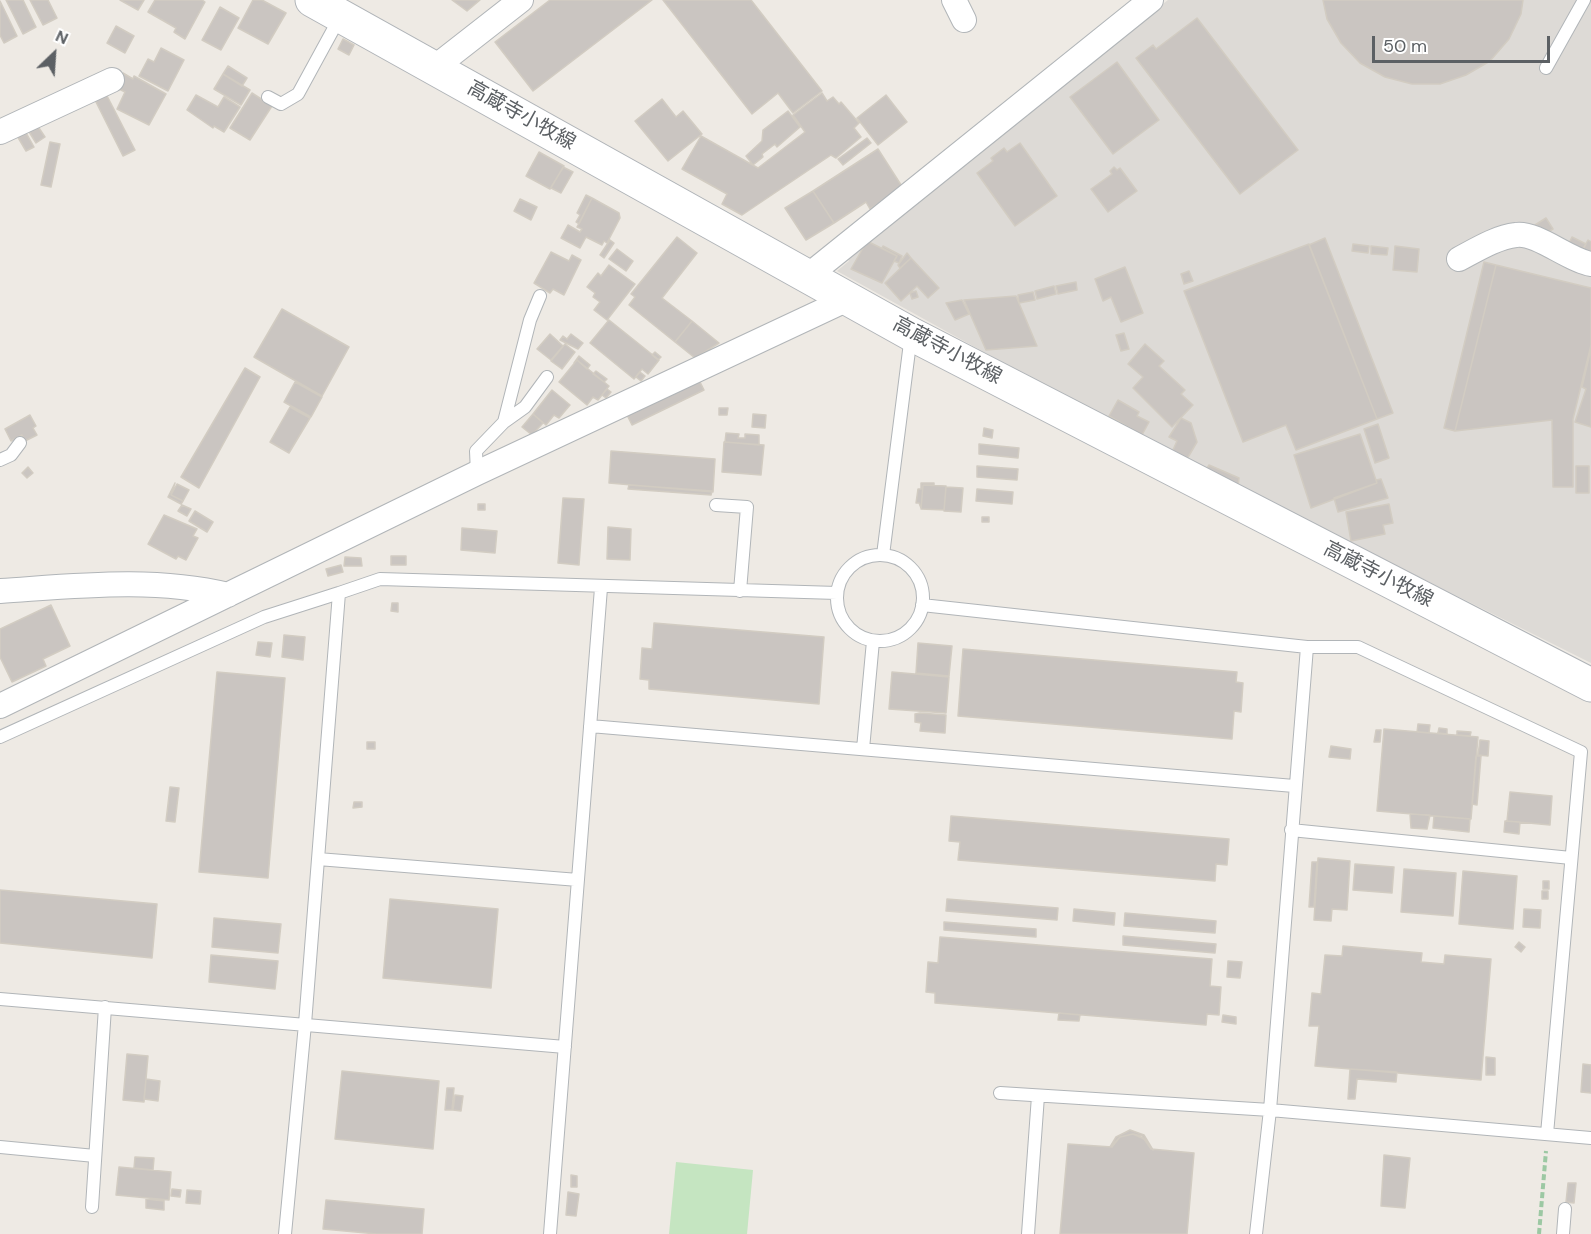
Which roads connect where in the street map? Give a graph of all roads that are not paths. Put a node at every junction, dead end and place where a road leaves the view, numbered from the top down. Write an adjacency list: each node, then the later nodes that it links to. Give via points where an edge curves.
1 (312, 0): 5 (main road, 高蔵寺小牧線)
2 (521, 0): 6 (street)
3 (1151, 0): 13 (street)
4 (1584, 0): 7 (lane)
5 (340, 16): 6 (main road, 高蔵寺小牧線); 9 (lane, via 298,94 280,104)
6 (434, 68): 13 (main road, 高蔵寺小牧線)
7 (1546, 68)
8 (112, 80): 10 (street)
9 (268, 98)
10 (0, 132)
11 (1459, 259): 12 (street, via 1516,234)
12 (1591, 264)
13 (810, 275): 15 (main road, 高蔵寺小牧線)
14 (540, 297): 18 (lane, via 530,320)
15 (848, 299): 16 (main road, 高蔵寺小牧線); 21 (street)
16 (911, 333): 23 (lane); 33 (main road, 高蔵寺小牧線)
17 (547, 377): 18 (lane, via 525,407)
18 (504, 422): 21 (lane, via 476,451)
19 (20, 443): 20 (lane, via 11,455)
20 (0, 460)
21 (477, 473): 29 (street)
22 (717, 505): 26 (lane, via 747,507)
23 (883, 555): 28 (lane, via 867,557 852,565 842,577); 30 (lane, via 900,560 914,571 922,588)
24 (601, 588): 26 (lane); 27 (lane, via 380,579); 35 (lane)
25 (0, 591): 29 (street, via 126,582 198,588)
26 (740, 591): 28 (lane)
27 (339, 592): 36 (lane, via 264,617); 41 (lane)
28 (837, 593): 31 (lane, via 838,609 845,624)
29 (228, 595): 34 (street)
30 (922, 605): 31 (lane, via 917,621 905,633 890,640); 32 (lane)
31 (873, 641): 37 (lane)
32 (1307, 647): 38 (lane); 40 (lane, via 1358,647 1581,752)
33 (1591, 685)
34 (0, 706)
35 (590, 726): 37 (lane); 42 (lane)
36 (0, 737)
37 (863, 749): 38 (lane)
38 (1294, 786): 39 (lane)
39 (1291, 830): 40 (lane); 49 (lane)
40 (1571, 858): 50 (lane)
41 (318, 859): 42 (lane); 45 (lane)
42 (578, 880): 46 (lane)
43 (0, 999): 44 (lane)
44 (105, 1007): 45 (lane); 53 (lane)
45 (305, 1024): 46 (lane); 56 (lane)
46 (565, 1047): 57 (lane)
47 (1000, 1094): 48 (lane)
48 (1038, 1096): 49 (lane); 58 (lane)
49 (1270, 1110): 50 (lane); 59 (lane)
50 (1547, 1134): 51 (lane)
51 (1591, 1138)
52 (0, 1147): 53 (lane)
53 (95, 1156): 54 (lane)
54 (92, 1207)
55 (1565, 1209): 60 (lane)
56 (285, 1234)
57 (550, 1234)
58 (1028, 1234)
59 (1256, 1234)
60 (1563, 1234)

